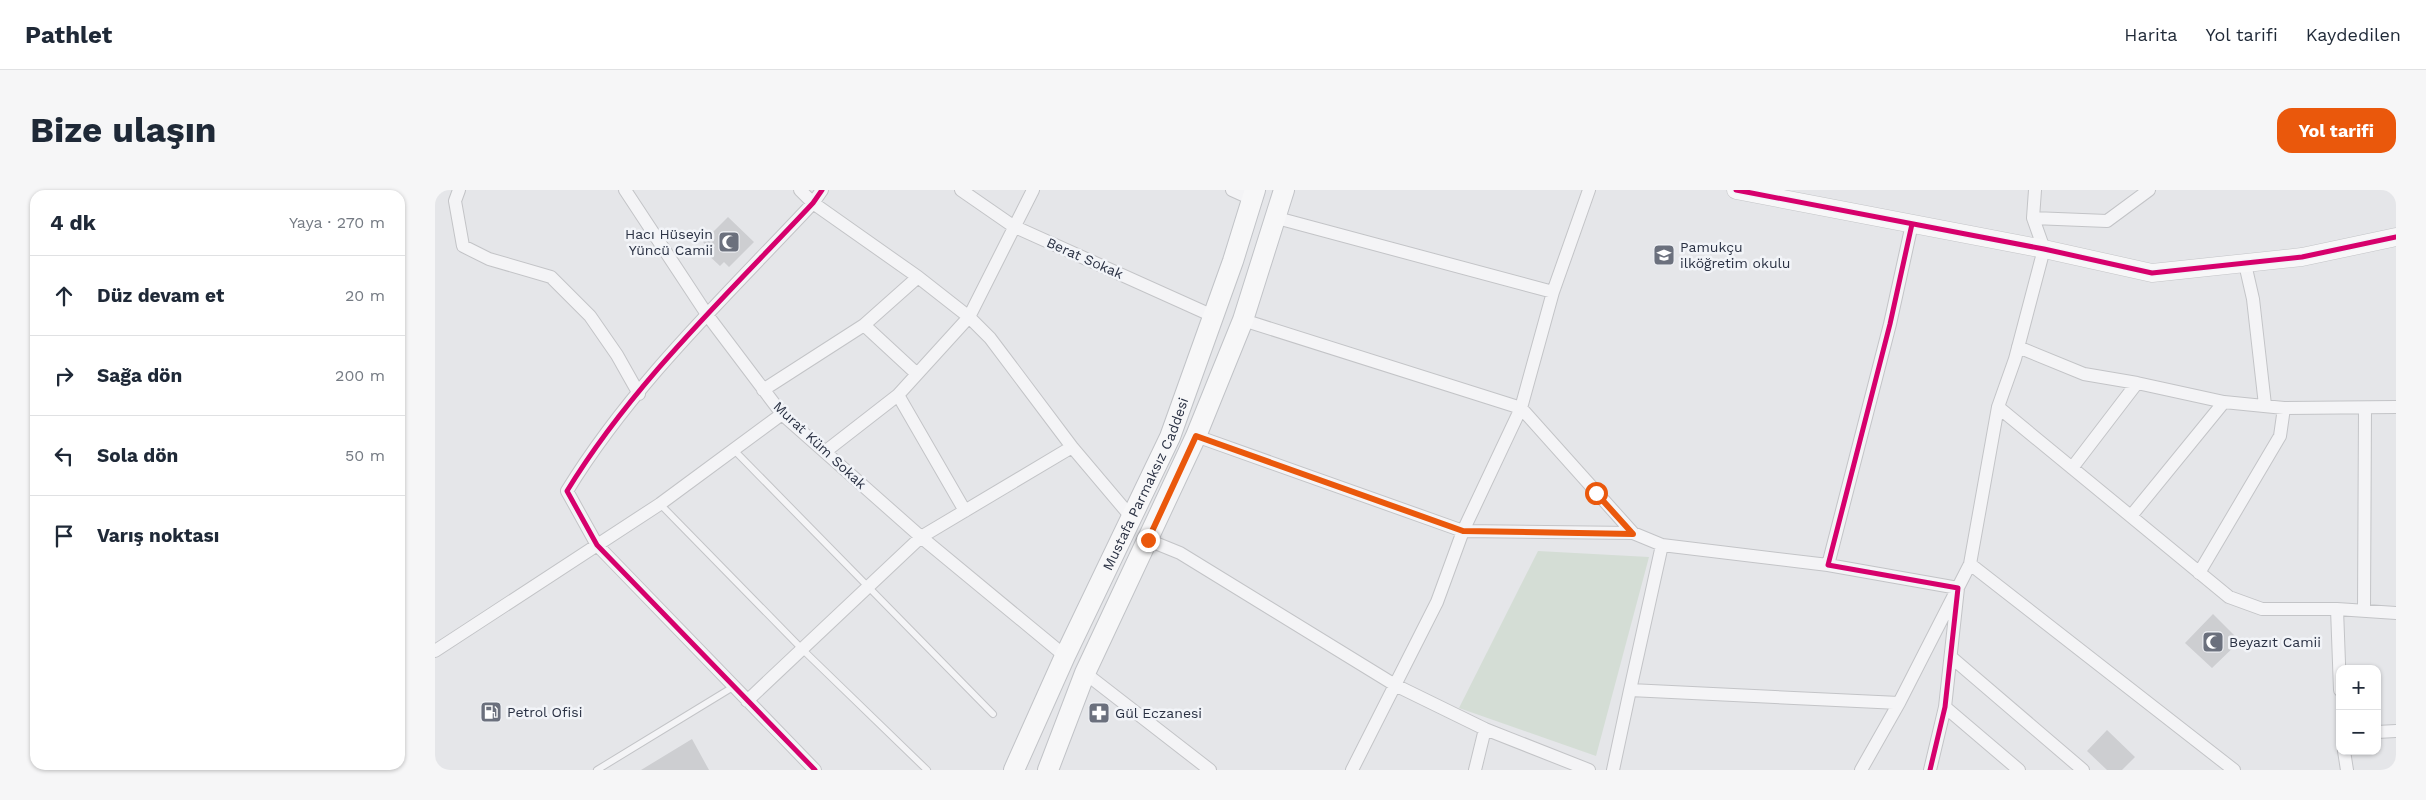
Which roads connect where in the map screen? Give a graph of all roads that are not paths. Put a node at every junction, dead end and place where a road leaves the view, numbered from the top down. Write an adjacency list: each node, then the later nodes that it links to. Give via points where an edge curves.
1 (459, 190): 34 (street, via 455,201 463,246 489,259 551,277 590,316)
2 (625, 190): 25 (street, Murat Küm Sokak)
3 (800, 190): 15 (street)
4 (822, 190): 15 (street)
5 (961, 190): 19 (street, Berat Sokak)
6 (1033, 190): 19 (street)
7 (1232, 190): 14 (street)
8 (1284, 190): 16 (main road, Mustafa Parmaksız Caddesi)
9 (1589, 190): 24 (street)
10 (1735, 190): 13 (street)
11 (2035, 190): 17 (street)
12 (2149, 190): 17 (street, via 2107,221)
13 (1767, 194): 18 (street)
14 (1254, 195): 26 (main road, Mustafa Parmaksız Caddesi)
15 (813, 203): 23 (street); 25 (street)
16 (1277, 218): 24 (street); 28 (main road, Mustafa Parmaksız Caddesi)
17 (2033, 218): 21 (street)
18 (1912, 224): 21 (street); 59 (street, via 1890,324)
19 (1013, 226): 26 (street, Berat Sokak); 27 (street)
20 (2396, 237): 22 (street, via 2302,257)
21 (2044, 249): 22 (street, via 2152,273); 30 (street)
22 (2245, 264): 37 (street, via 2253,299)
23 (918, 277): 27 (street); 29 (street)
24 (1553, 292): 40 (street)
25 (708, 316): 33 (street, Murat Küm Sokak); 34 (street)
26 (1213, 316): 52 (main road, Mustafa Parmaksız Caddesi, via 1170,437)
27 (969, 317): 31 (street); 45 (street, via 990,338)
28 (1243, 320): 40 (street); 44 (main road, Mustafa Parmaksız Caddesi)
29 (864, 325): 31 (street); 33 (street)
30 (2018, 347): 32 (street, via 2085,374); 38 (street)
31 (917, 374): 35 (street)
32 (2137, 383): 36 (street); 48 (street)
33 (763, 390): 43 (street, Murat Küm Sokak)
34 (639, 394): 57 (street, via 588,457 567,491)
35 (898, 395): 47 (street); 50 (street)
36 (2224, 402): 37 (street); 51 (street)
37 (2265, 405): 41 (street)
38 (1998, 407): 48 (street); 60 (street)
39 (2396, 407): 42 (street)
40 (1521, 408): 53 (street); 54 (street)
41 (2284, 408): 42 (street); 61 (street, via 2280,436)
42 (2365, 409): 65 (street)
43 (782, 414): 46 (street); 47 (street, Murat Küm Sokak)
44 (1196, 436): 53 (street); 56 (main road, Mustafa Parmaksız Caddesi)
45 (1072, 447): 50 (street); 52 (street)
46 (733, 449): 49 (street); 62 (lane)
47 (825, 451): 55 (street, Murat Küm Sokak)
48 (2072, 468): 51 (street)
49 (660, 504): 57 (street); 67 (lane)
50 (965, 511): 55 (street)
51 (2131, 516): 61 (street)
52 (1132, 518): 69 (main road, Mustafa Parmaksız Caddesi)
53 (1463, 531): 54 (street); 73 (street, via 1437,602)
54 (1633, 534): 58 (street)
55 (921, 537): 62 (street); 69 (street, Murat Küm Sokak)
56 (1148, 540): 72 (main road, Mustafa Parmaksız Caddesi); 73 (street, via 1179,553)
57 (597, 545): 68 (street); 74 (street)
58 (1662, 545): 59 (street); 75 (street)
59 (1828, 564): 63 (street)
60 (1970, 564): 63 (street); 98 (street)
61 (2199, 573): 64 (street, via 2229,597 2262,610)
62 (868, 587): 67 (street); 79 (lane)
63 (1958, 588): 70 (street); 77 (street)
64 (2337, 609): 65 (street); 71 (street)
65 (2364, 612): 66 (street)
66 (2396, 613)
67 (802, 649): 76 (street); 87 (lane)
68 (435, 651)
69 (1065, 656): 88 (main road, Mustafa Parmaksız Caddesi)
70 (1951, 657): 78 (street); 97 (street)
71 (2339, 665)
72 (1085, 674): 89 (main road, Mustafa Parmaksız Caddesi); 90 (street)
73 (1395, 684): 80 (street); 91 (street)
74 (733, 687): 76 (street); 85 (lane)
75 (1630, 690): 77 (street); 93 (street)
76 (747, 701): 86 (street)
77 (1899, 703): 94 (street)
78 (1945, 707): 95 (street); 96 (street)
79 (993, 714)
80 (1485, 729): 84 (street); 92 (street)
81 (2396, 731): 82 (street)
82 (2381, 732)
83 (2345, 755): 99 (street)
84 (1584, 769)
85 (597, 770)
86 (815, 770)
87 (927, 770)
88 (1014, 770)
89 (1048, 770)
90 (1210, 770)
91 (1352, 770)
92 (1475, 770)
93 (1613, 770)
94 (1861, 770)
95 (1929, 770)
96 (2019, 770)
97 (2083, 770)
98 (2234, 770)
99 (2347, 770)

